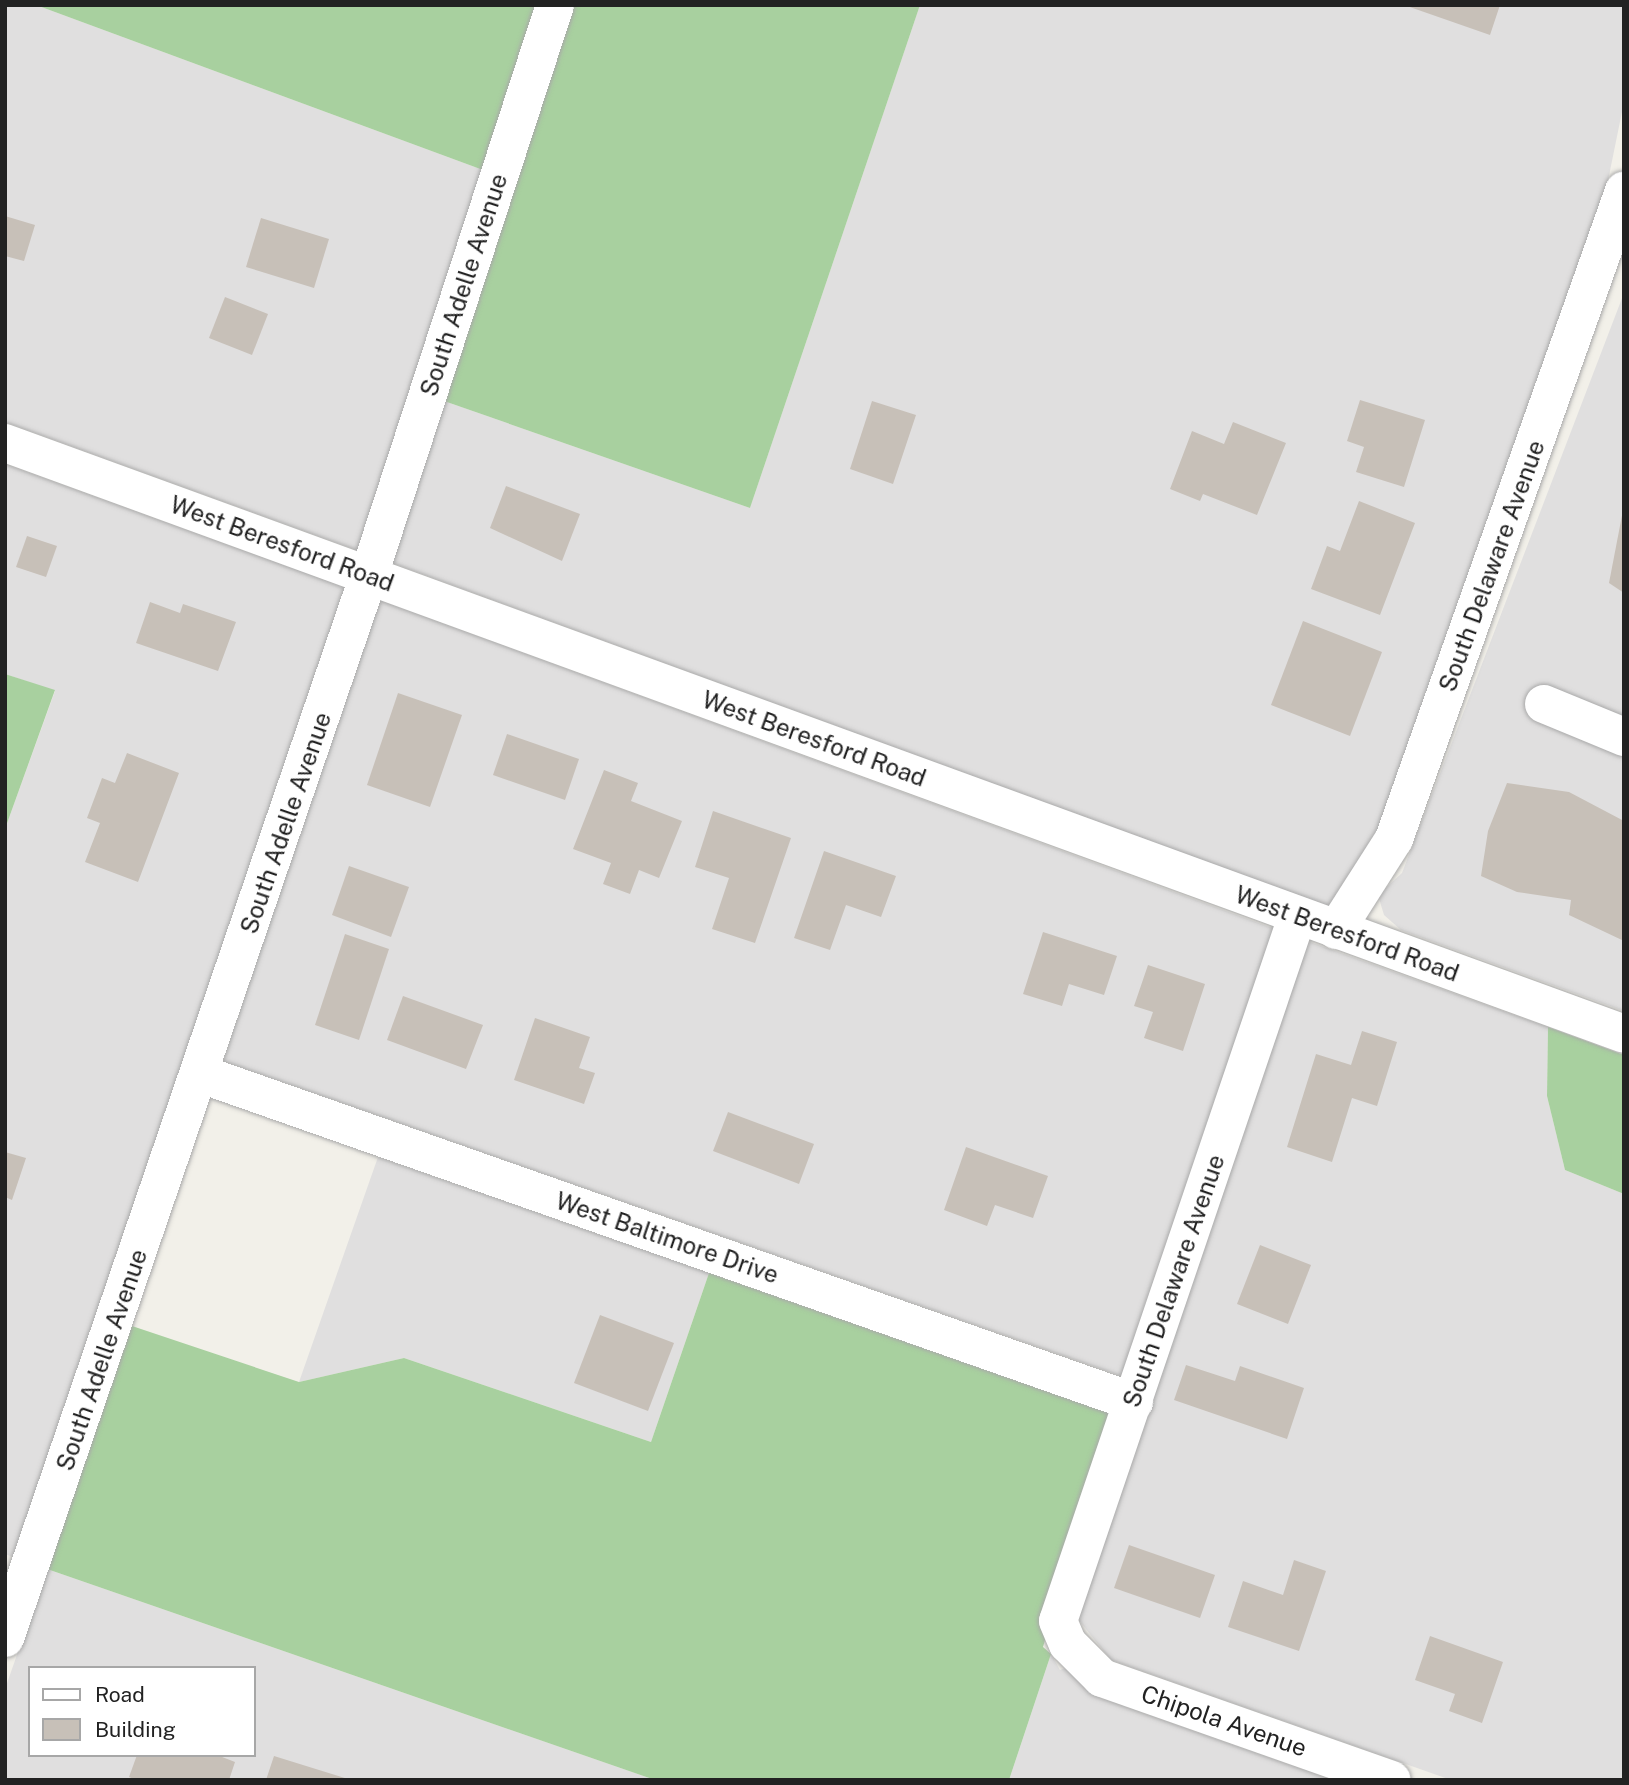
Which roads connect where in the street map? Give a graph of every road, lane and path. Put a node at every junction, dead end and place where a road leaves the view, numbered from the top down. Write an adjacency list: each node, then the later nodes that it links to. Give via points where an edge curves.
1 (555, 5): 4 (street, South Adelle Avenue)
2 (1624, 191): 8 (street, South Delaware Avenue, via 1394,839)
3 (5, 443): 4 (street, West Beresford Road)
4 (369, 575): 7 (street, West Beresford Road); 10 (street, South Adelle Avenue)
5 (1544, 704): 6 (street)
6 (1624, 737)
7 (1297, 917): 8 (street, West Beresford Road); 11 (street, South Delaware Avenue)
8 (1336, 930): 9 (street, West Beresford Road)
9 (1624, 1034)
10 (201, 1074): 11 (street, West Baltimore Drive); 12 (street, South Adelle Avenue)
11 (1134, 1402): 13 (street, South Delaware Avenue, via 1058,1621)
12 (5, 1638)
13 (1068, 1644): 14 (street, Chipola Avenue, via 1102,1678)
14 (1392, 1780)

